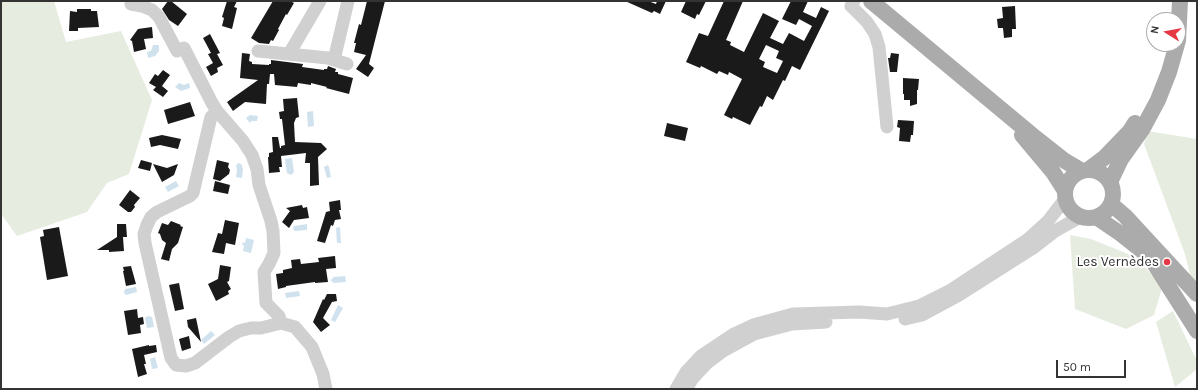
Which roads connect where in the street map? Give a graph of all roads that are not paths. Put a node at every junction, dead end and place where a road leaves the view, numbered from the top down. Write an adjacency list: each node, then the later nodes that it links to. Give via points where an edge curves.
1 (320, 1): 13 (street)
2 (348, 1): 13 (street, via 341,62)
3 (854, 1): 16 (street, via 851,6 876,34)
4 (871, 1): 14 (main road)
5 (1170, 1): 8 (main road)
6 (1180, 1): 9 (main road)
7 (131, 4): 15 (street, via 152,10 159,17 177,51 184,48)
8 (1169, 12)
9 (1179, 12)
10 (258, 51): 13 (street)
11 (1165, 52): 17 (main road, via 1153,90 1130,130 1104,158)
12 (1175, 52): 18 (main road, via 1158,100 1143,128 1121,159)
13 (289, 54)
14 (992, 101): 17 (main road, via 1064,160); 19 (main road, via 1053,172)
15 (217, 111): 23 (street, via 246,146 257,169 258,185 273,231 274,253 264,272 266,303 279,316); 23 (street, via 211,117 192,193 151,217 144,234 171,358 176,365 186,366 195,363 239,331)
16 (887, 127)
17 (1085, 171): 18 (main road, via 1097,171); 19 (main road, via 1075,174 1070,179)
18 (1110, 182): 20 (main road, via 1113,196)
19 (1065, 195): 21 (main road, via 1073,212); 26 (street, via 1048,221 1026,240 951,290 919,306 886,314 793,314 753,325 701,356 686,372)
20 (1111, 204): 21 (main road, via 1102,214); 22 (main road)
21 (1088, 217): 24 (main road, via 1121,234 1150,257); 27 (street, via 1055,230 1033,248 959,296 922,315 887,323 858,320 792,324 754,334 707,363)
22 (1197, 294)
23 (281, 323): 25 (street, via 294,327 312,348 323,374)
24 (1197, 331)
25 (326, 389)
26 (676, 389)
27 (686, 389)

